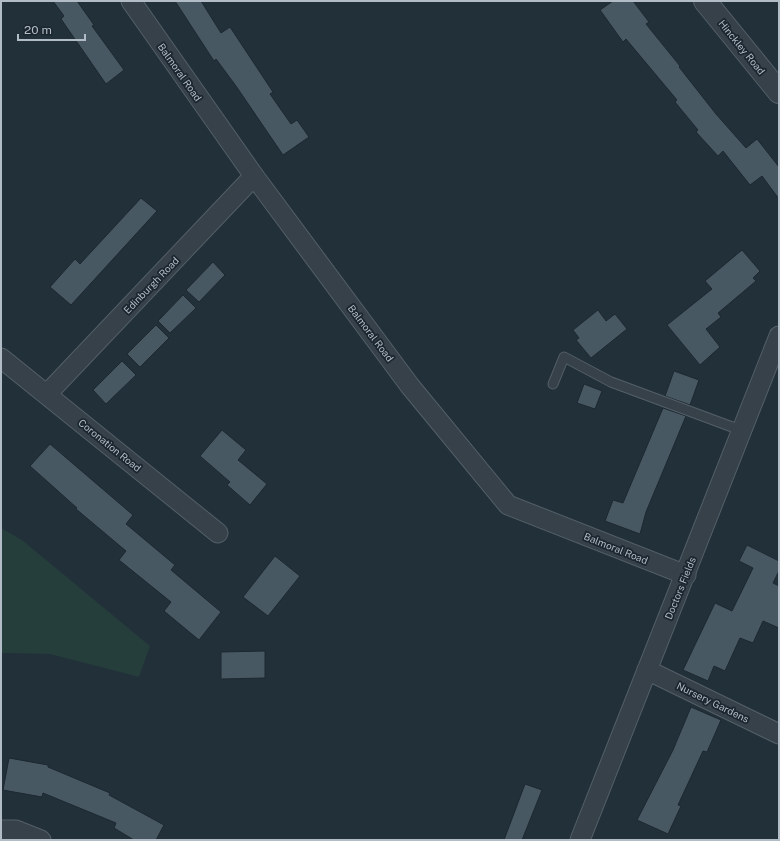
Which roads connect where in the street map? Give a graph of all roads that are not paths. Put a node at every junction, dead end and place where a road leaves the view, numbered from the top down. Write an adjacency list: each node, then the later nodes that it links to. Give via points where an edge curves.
1 (131, 1): 4 (street, Balmoral Road)
2 (705, 1): 3 (street, Hinckley Road)
3 (779, 92)
4 (254, 176): 8 (street, Edinburgh Road); 11 (street, Balmoral Road, via 410,386 508,505)
5 (779, 336): 9 (street, Doctors Fields)
6 (1, 358): 8 (street, Coronation Road)
7 (553, 384): 9 (lane, via 564,357 611,382)
8 (48, 394): 10 (street, Coronation Road)
9 (743, 431): 11 (street, Doctors Fields)
10 (218, 533)
11 (686, 575): 12 (street, Doctors Fields)
12 (647, 670): 13 (street, Nursery Gardens); 16 (street, Doctors Fields)
13 (779, 734)
14 (1, 830): 15 (street, via 16,830)
15 (41, 840)
16 (580, 840)

